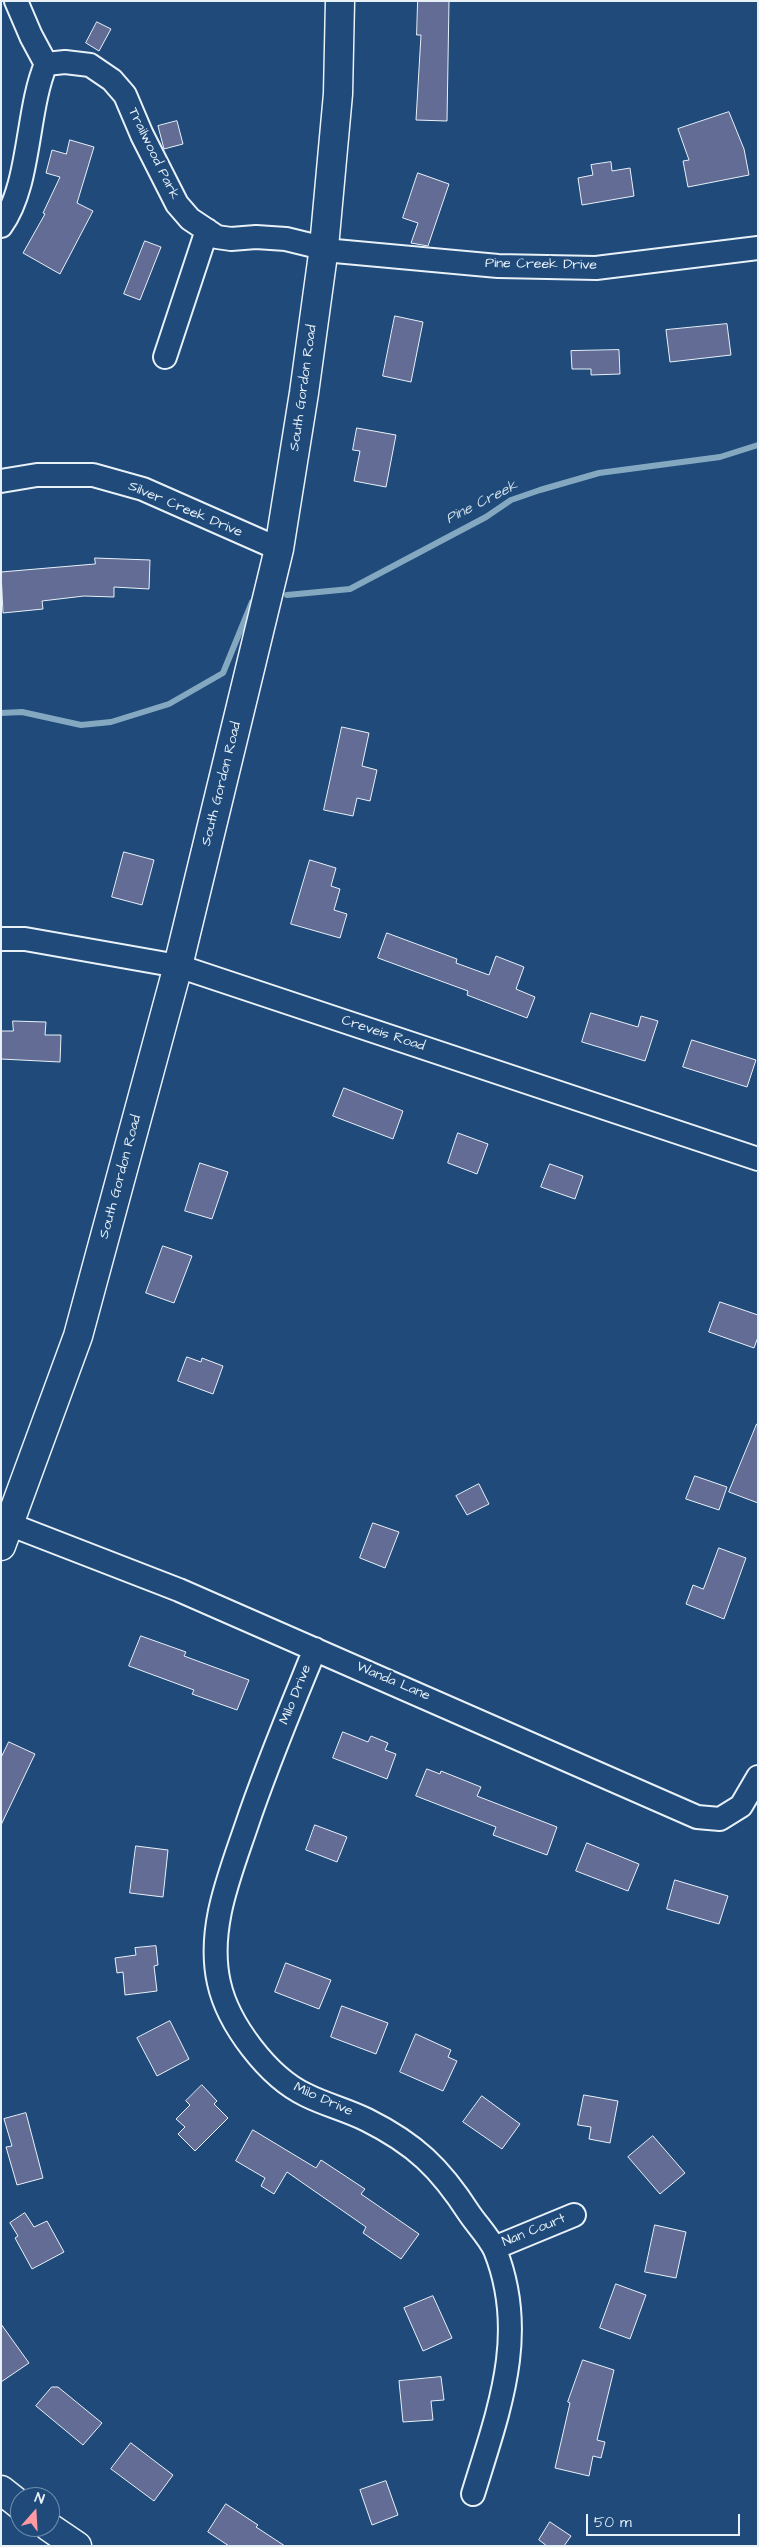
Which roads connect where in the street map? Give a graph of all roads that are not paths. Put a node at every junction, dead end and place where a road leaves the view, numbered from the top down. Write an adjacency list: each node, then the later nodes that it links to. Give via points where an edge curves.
1 (16, 1): 3 (street)
2 (340, 1): 6 (street, South Gordon Road, via 338,94)
3 (46, 64): 4 (street, via 38,83 18,189); 5 (street, Trailwood Park, via 90,65 112,80 125,95 169,192 190,219)
4 (1, 226)
5 (206, 230): 6 (street, Trailwood Park, via 217,237 286,239); 8 (street)
6 (324, 247): 7 (street, Pine Creek Drive, via 335,251 498,266 596,268); 10 (street, South Gordon Road)
7 (758, 248)
8 (165, 357)
9 (1, 481): 10 (street, Silver Creek Drive, via 37,475 93,475 143,489)
10 (279, 549): 12 (street, South Gordon Road)
11 (1, 939): 12 (street, Creveis Road, via 25,939)
12 (178, 966): 13 (street, Creveis Road); 14 (street, South Gordon Road, via 78,1336)
13 (758, 1158)
14 (4, 1530): 15 (street, Wanda Lane, via 180,1590)
15 (314, 1649): 16 (street, Wanda Lane, via 697,1817 720,1819 741,1806); 18 (street, Milo Drive, via 261,1782 227,1882 219,1911 216,1942 219,1983 232,2017 248,2042 280,2079 305,2095 368,2120 418,2150 449,2181)
16 (758, 1777)
17 (574, 2215): 18 (street, Nan Court)
18 (494, 2248): 19 (street, Milo Drive, via 511,2313 510,2344 503,2396)
19 (473, 2494)
20 (60, 2534): 21 (street)
21 (77, 2546)

